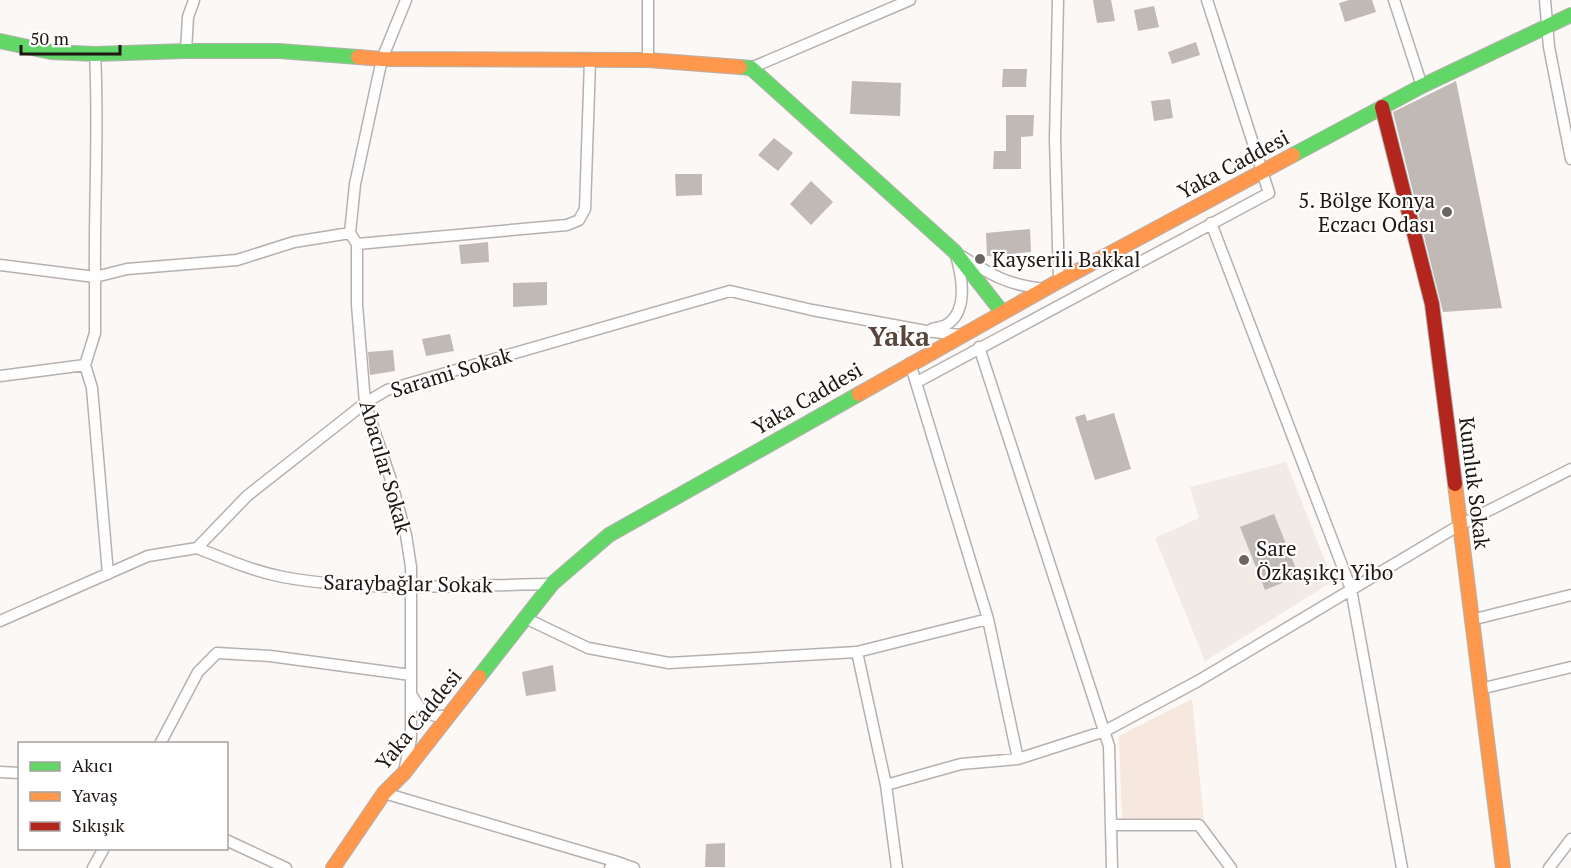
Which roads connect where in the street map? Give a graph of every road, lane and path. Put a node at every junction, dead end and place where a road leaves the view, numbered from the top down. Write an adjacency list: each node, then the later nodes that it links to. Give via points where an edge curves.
1 (194, 0): 12 (street, via 188,17)
2 (406, 0): 14 (street)
3 (648, 0): 15 (street)
4 (910, 0): 17 (street)
5 (1058, 0): 28 (street, via 1055,139)
6 (1207, 0): 21 (street)
7 (1394, 0): 18 (street)
8 (1545, 0): 10 (street)
9 (1571, 15): 10 (street, Yaka Caddesi)
10 (1547, 25): 18 (street, Yaka Caddesi); 20 (street)
11 (0, 41): 13 (street, via 51,52)
12 (186, 51): 13 (street); 14 (street, via 279,51)
13 (95, 54): 27 (street, via 98,109)
14 (382, 58): 16 (street); 23 (street, via 355,184)
15 (648, 60): 16 (street); 17 (street)
16 (590, 61): 24 (street, via 585,209 579,219 567,225)
17 (751, 68): 25 (street)
18 (1422, 86): 19 (street, Yaka Caddesi)
19 (1382, 107): 21 (street, Yaka Caddesi); 40 (street, Kumluk Sokak, via 1432,304)
20 (1571, 159)
21 (1263, 172): 22 (street, via 1269,193); 28 (street, Yaka Caddesi)
22 (1212, 224): 33 (street); 45 (street)
23 (350, 233): 24 (street); 27 (street, via 294,242 237,260 127,269)
24 (357, 244): 38 (street, Abacılar Sokak, via 357,305)
25 (955, 252): 29 (street, via 1004,281); 30 (street); 31 (street, via 962,293 958,311 947,325)
26 (0, 265): 27 (street)
27 (94, 277): 35 (street, via 95,333)
28 (1059, 281): 29 (street, Yaka Caddesi)
29 (1045, 289): 30 (street, Yaka Caddesi)
30 (1002, 312): 32 (street, Yaka Caddesi)
31 (926, 331): 32 (street, Sarami Sokak); 38 (street, Sarami Sokak, via 730,291 387,390)
32 (960, 335): 34 (street, Yaka Caddesi)
33 (979, 347): 37 (street); 57 (street)
34 (910, 363): 37 (street); 43 (street, Yaka Caddesi, via 609,535)
35 (85, 364): 36 (street); 42 (street, via 92,388)
36 (0, 376)
37 (917, 382): 48 (street)
38 (365, 403): 41 (street, Sarami Sokak, via 246,496); 44 (street, Abacılar Sokak, via 406,535)
39 (1571, 469): 40 (street)
40 (1458, 526): 45 (street); 49 (street, Kumluk Sokak)
41 (197, 548): 42 (street, via 148,556); 44 (street, Saraybağlar Sokak, via 283,577 346,585)
42 (108, 574): 50 (street)
43 (552, 584): 44 (street, Saraybağlar Sokak); 47 (street, Yaka Caddesi)
44 (410, 586): 53 (street, Abacılar Sokak)
45 (1351, 589): 57 (street, via 1198,681); 77 (street)
46 (1571, 595): 49 (street)
47 (525, 618): 51 (street, via 588,648 669,663); 56 (street, Yaka Caddesi)
48 (988, 619): 51 (street); 59 (street)
49 (1471, 620): 54 (street, Kumluk Sokak)
50 (0, 621)
51 (857, 652): 63 (street)
52 (1571, 666): 54 (street)
53 (411, 675): 55 (street, Abacılar Sokak); 58 (street, via 217,653 198,672)
54 (1480, 689): 78 (street, Kumluk Sokak)
55 (411, 694): 56 (street, via 427,714); 61 (street, Abacılar Sokak, via 411,739)
56 (448, 715): 61 (street, Yaka Caddesi)
57 (1105, 730): 59 (street); 65 (street)
58 (161, 742)
59 (1018, 759): 63 (street, via 961,764)
60 (0, 772): 62 (street)
61 (404, 772): 64 (street, Yaka Caddesi)
62 (18, 773)
63 (886, 785): 74 (street)
64 (384, 793): 69 (street); 72 (street, Yaka Caddesi)
65 (1112, 825): 75 (street); 76 (street, via 1199,825)
66 (1571, 838): 79 (street)
67 (228, 841): 71 (street)
68 (103, 850): 70 (street)
69 (612, 865): 73 (street)
70 (93, 868)
71 (286, 868)
72 (333, 868)
73 (634, 868)
74 (897, 868)
75 (1112, 868)
76 (1231, 868)
77 (1402, 868)
78 (1503, 868)
79 (1549, 868)

